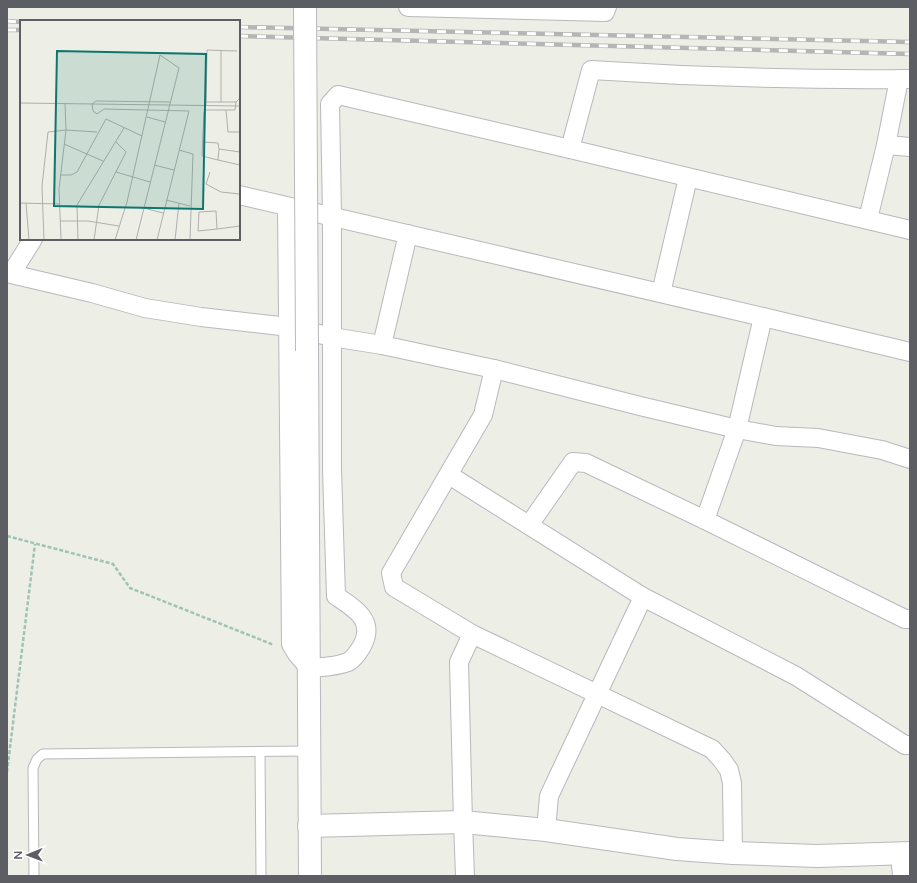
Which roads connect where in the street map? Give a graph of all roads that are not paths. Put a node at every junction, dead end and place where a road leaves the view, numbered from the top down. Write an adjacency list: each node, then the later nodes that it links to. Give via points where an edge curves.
1 (306, 7): 32 (street, bridge)
2 (408, 7): 4 (street)
3 (607, 7): 4 (street, via 605,12)
4 (522, 9)
5 (905, 79): 6 (street); 8 (street, via 650,74 591,70)
6 (886, 145): 7 (street); 13 (street)
7 (910, 147)
8 (570, 149): 9 (street); 12 (street, via 338,95 330,104)
9 (688, 178): 13 (street); 17 (street)
10 (240, 195): 11 (street)
11 (287, 207): 12 (street); 19 (street)
12 (332, 216): 15 (street); 20 (street)
13 (868, 219): 14 (street)
14 (910, 230)
15 (408, 234): 17 (street); 21 (street)
16 (32, 240): 19 (street, via 11,274 145,308)
17 (661, 294): 18 (street)
18 (763, 317): 22 (street); 24 (street)
19 (289, 327): 20 (street); 32 (street, via 291,644)
20 (332, 337): 21 (street); 32 (street, via 336,596 357,611 367,625 366,639 359,652 349,661)
21 (382, 345): 23 (street)
22 (910, 352)
23 (494, 369): 24 (street); 26 (street, via 483,415)
24 (737, 429): 25 (street, via 776,436 818,438 882,450); 27 (street)
25 (910, 459)
26 (449, 475): 28 (street); 31 (street, via 391,573 394,587)
27 (705, 520): 28 (street, via 586,463 573,462); 30 (street, via 905,619)
28 (529, 526): 29 (street)
29 (644, 597): 33 (street); 34 (street, via 796,676 905,745)
30 (910, 619)
31 (472, 634): 33 (street); 37 (street, via 459,662)
32 (308, 668): 35 (street)
33 (597, 694): 39 (street, via 549,796); 40 (street, via 712,749 722,760 729,770 732,784)
34 (910, 745)
35 (309, 751): 36 (lane); 38 (street)
36 (260, 752): 42 (lane, via 43,754 37,759 34,768); 43 (lane)
37 (463, 822): 38 (street); 39 (street); 45 (street)
38 (309, 826): 44 (street)
39 (546, 830): 40 (street, via 677,849)
40 (733, 853): 41 (street, via 817,856)
41 (905, 854): 46 (street)
42 (34, 876)
43 (261, 876)
44 (310, 876)
45 (465, 876)
46 (902, 876)

